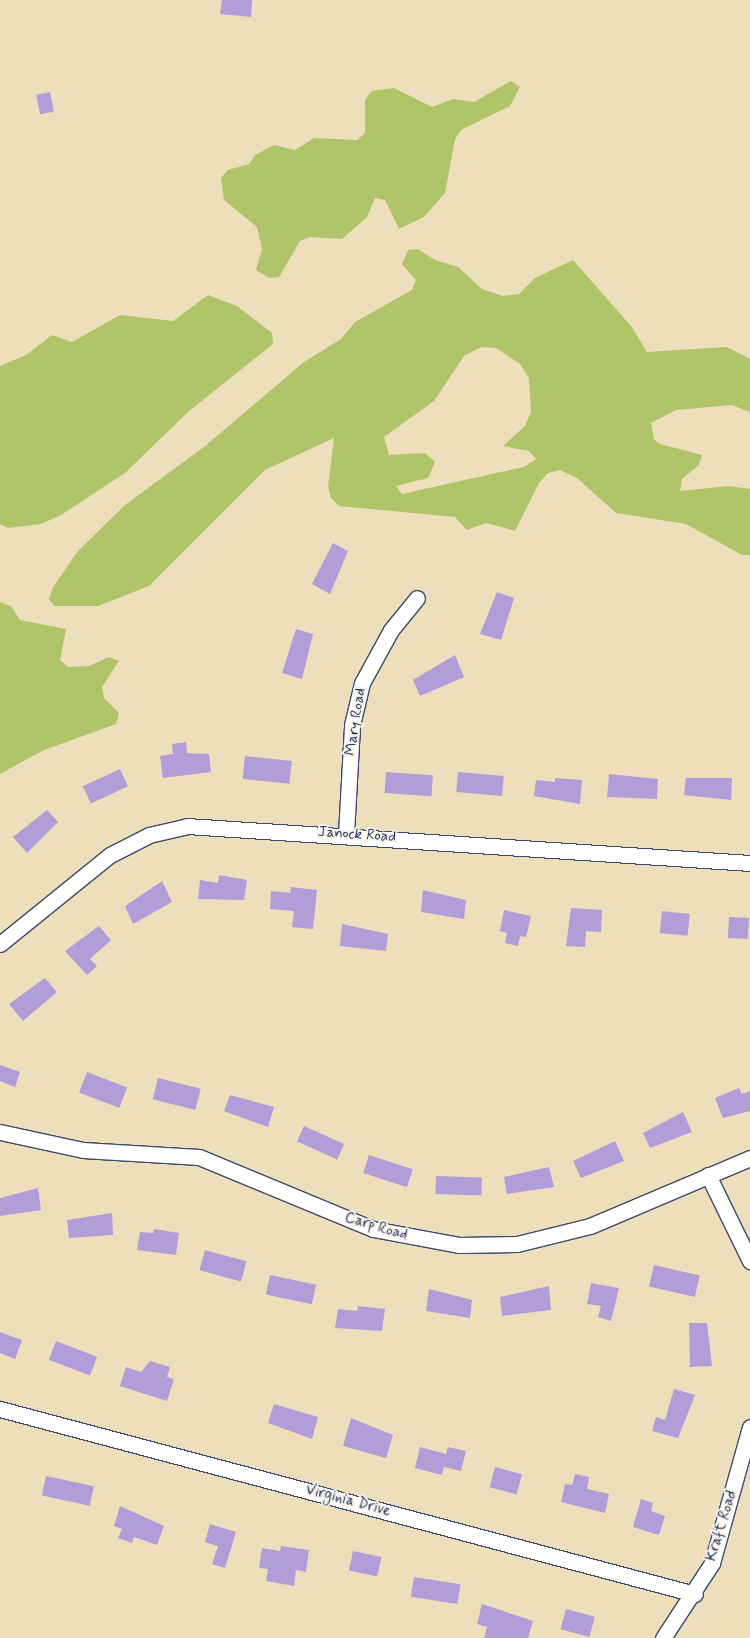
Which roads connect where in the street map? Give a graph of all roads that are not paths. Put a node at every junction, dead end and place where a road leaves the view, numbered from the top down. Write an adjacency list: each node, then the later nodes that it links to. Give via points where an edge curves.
1 (418, 598): 2 (street, Mary Road, via 391,630 362,683 352,725)
2 (346, 834): 3 (street, Janock Road); 4 (street, Janock Road, via 214,825 161,830 102,861)
3 (750, 863)
4 (0, 944)
5 (0, 1132): 7 (street, Carp Road, via 73,1149 199,1157 373,1229 459,1245 517,1244 590,1226)
6 (750, 1158): 7 (street, Carp Road)
7 (708, 1175): 8 (street)
8 (750, 1261)
9 (0, 1409): 11 (street, Virginia Drive)
10 (750, 1427): 11 (street, Kraft Road, via 712,1563)
11 (695, 1594): 12 (street, Kraft Road)
12 (663, 1638)

